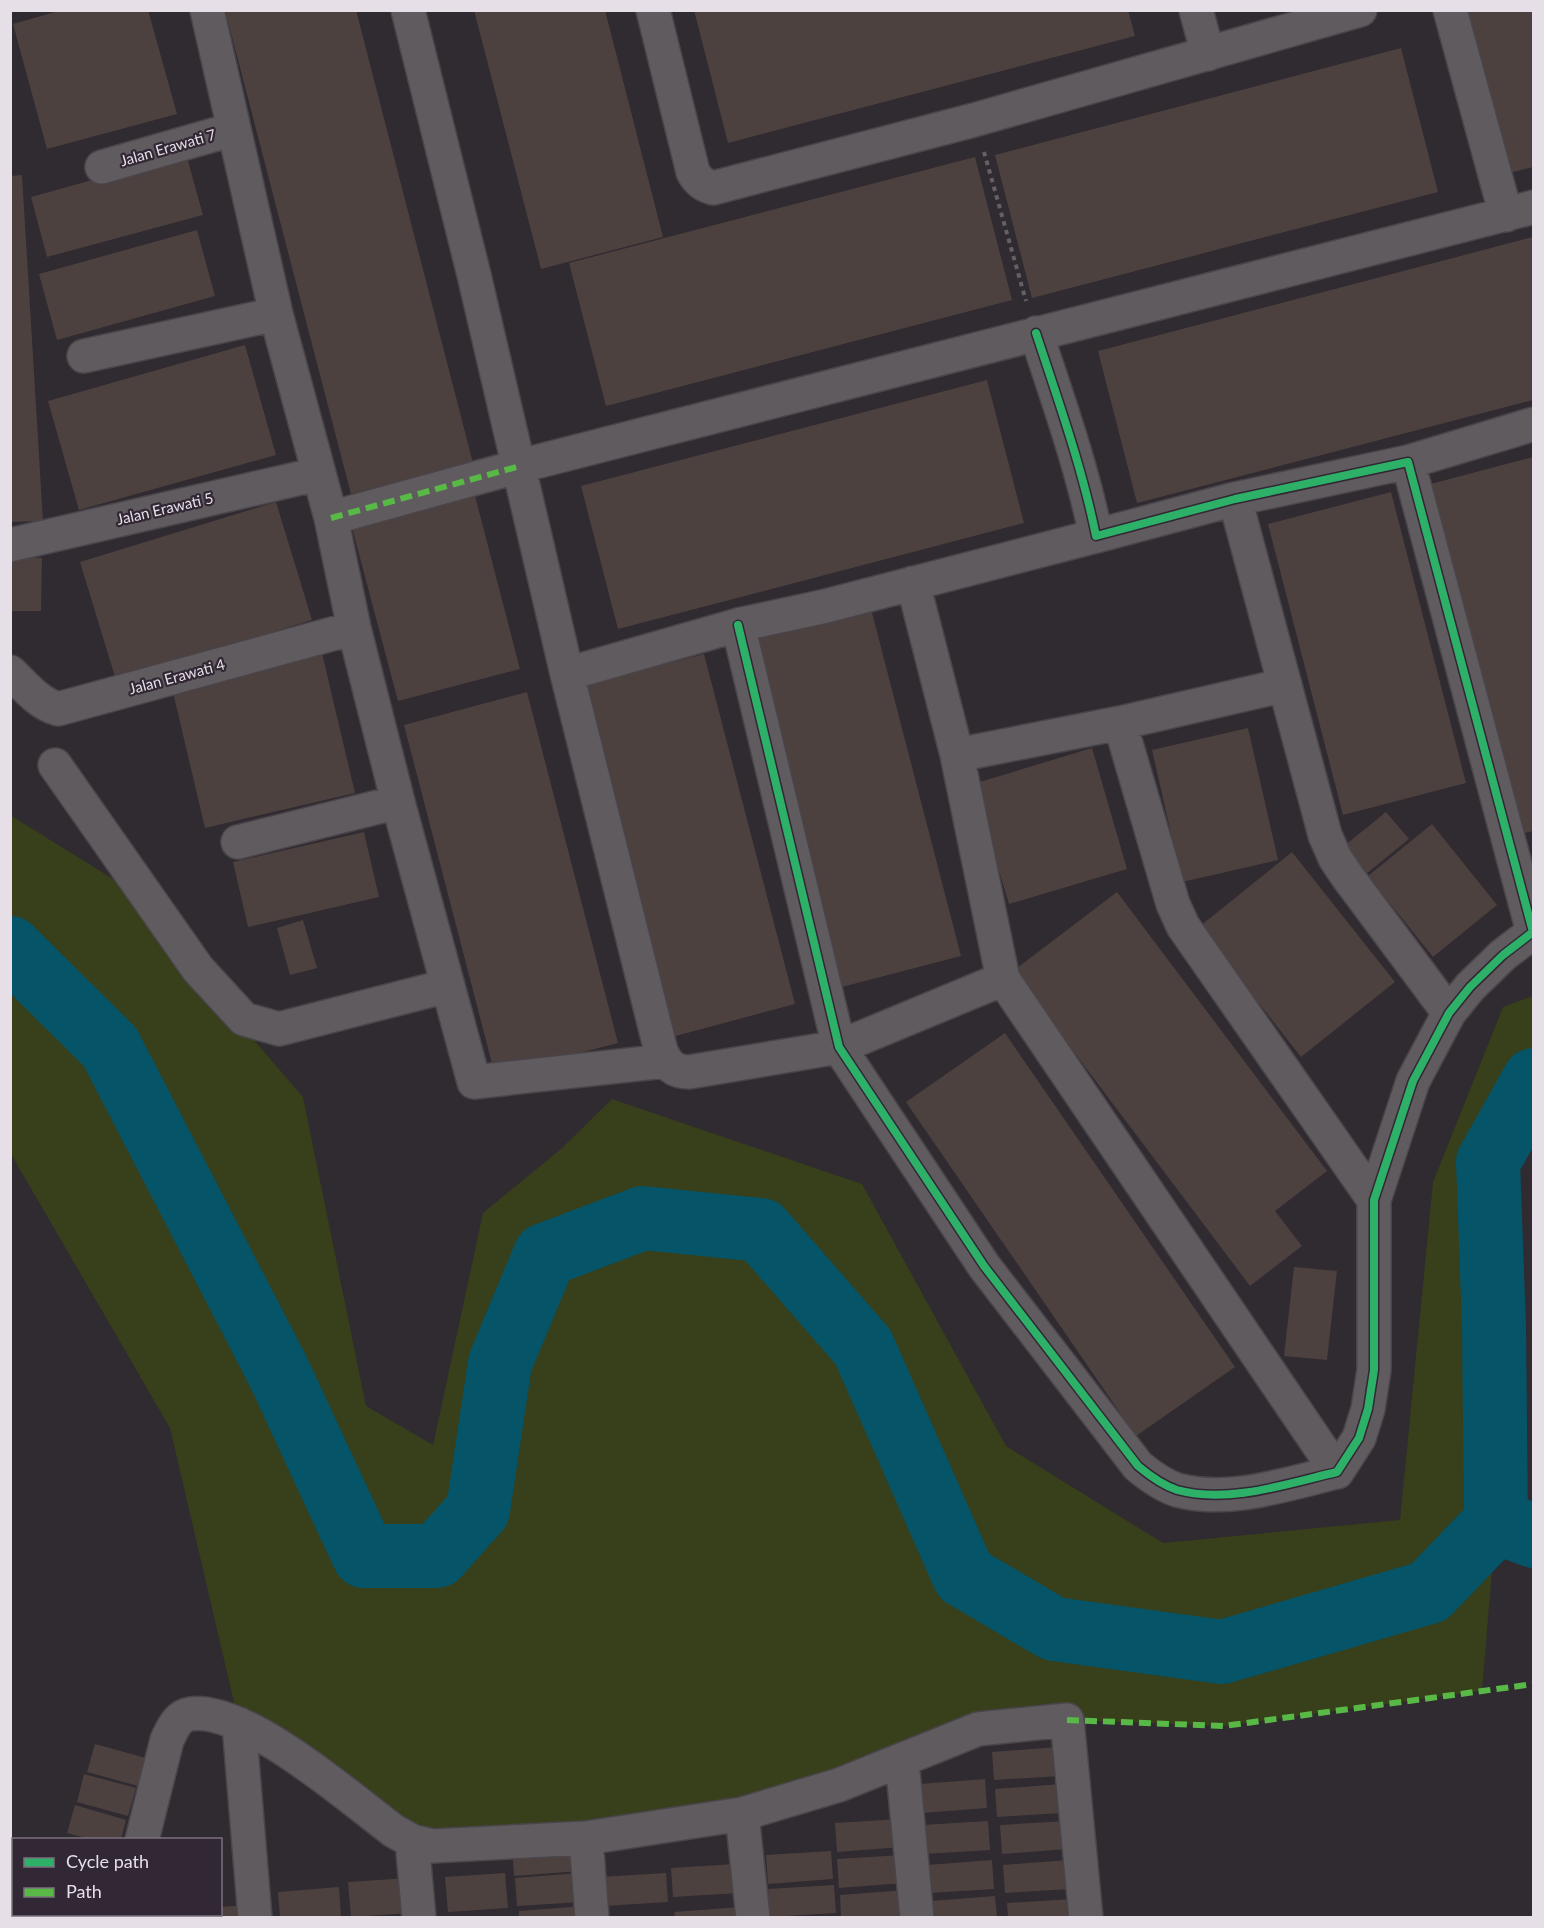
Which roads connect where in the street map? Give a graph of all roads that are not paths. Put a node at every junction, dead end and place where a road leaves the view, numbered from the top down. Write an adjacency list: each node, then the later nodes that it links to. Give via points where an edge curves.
1 (207, 10): 8 (street)
2 (408, 10): 16 (street)
3 (653, 10): 7 (street, via 693,172 698,181 713,188)
4 (1196, 10): 7 (street)
5 (1360, 10): 7 (street)
6 (1450, 10): 10 (street)
7 (1208, 54)
8 (234, 129): 9 (street, Jalan Erawati 7); 11 (street)
9 (102, 167)
10 (1520, 211): 12 (street)
11 (276, 314): 13 (street); 17 (street)
12 (1036, 333): 16 (street); 20 (street)
13 (84, 356)
14 (1533, 424): 15 (street)
15 (1408, 462): 18 (street); 35 (street, via 1533,932 1503,955)
16 (520, 466): 19 (street); 26 (street)
17 (318, 474): 19 (street); 21 (street, Jalan Erawati 5)
18 (1234, 498): 20 (street); 27 (street)
19 (331, 518): 24 (street)
20 (1096, 537): 22 (street)
21 (11, 545)
22 (913, 584): 23 (street); 29 (street)
23 (738, 625): 26 (street); 36 (street)
24 (354, 628): 25 (street, Jalan Erawati 4, via 58,709 41,701); 31 (street)
25 (10, 672)
26 (567, 674): 37 (street)
27 (1285, 685): 28 (street); 35 (street, via 1325,835 1335,858)
28 (1120, 723): 29 (street); 38 (street, via 1173,904 1183,926)
29 (957, 755): 33 (street)
30 (55, 765): 34 (street, via 198,969 244,1019 279,1029)
31 (398, 802): 32 (street); 34 (street)
32 (238, 842)
33 (1003, 979): 36 (street); 39 (street)
34 (447, 986): 37 (street, via 474,1082)
35 (1449, 1013): 38 (street, via 1413,1081)
36 (839, 1047): 37 (street, via 689,1072 671,1068); 39 (street, via 984,1266 1138,1466 1157,1481 1199,1494 1261,1490)
37 (665, 1061)
38 (1374, 1200): 39 (street, via 1374,1370 1359,1438)
39 (1337, 1472)
40 (239, 1724): 43 (street, via 190,1714 174,1725); 45 (street, via 290,1752); 46 (street)
41 (902, 1761): 42 (street); 50 (street); 51 (street, via 978,1729 1067,1720)
42 (742, 1814): 44 (street); 49 (street)
43 (142, 1838)
44 (586, 1838): 45 (street, via 432,1846); 48 (street)
45 (412, 1841): 47 (street)
46 (255, 1917)
47 (419, 1917)
48 (592, 1917)
49 (753, 1917)
50 (916, 1917)
51 (1086, 1917)

